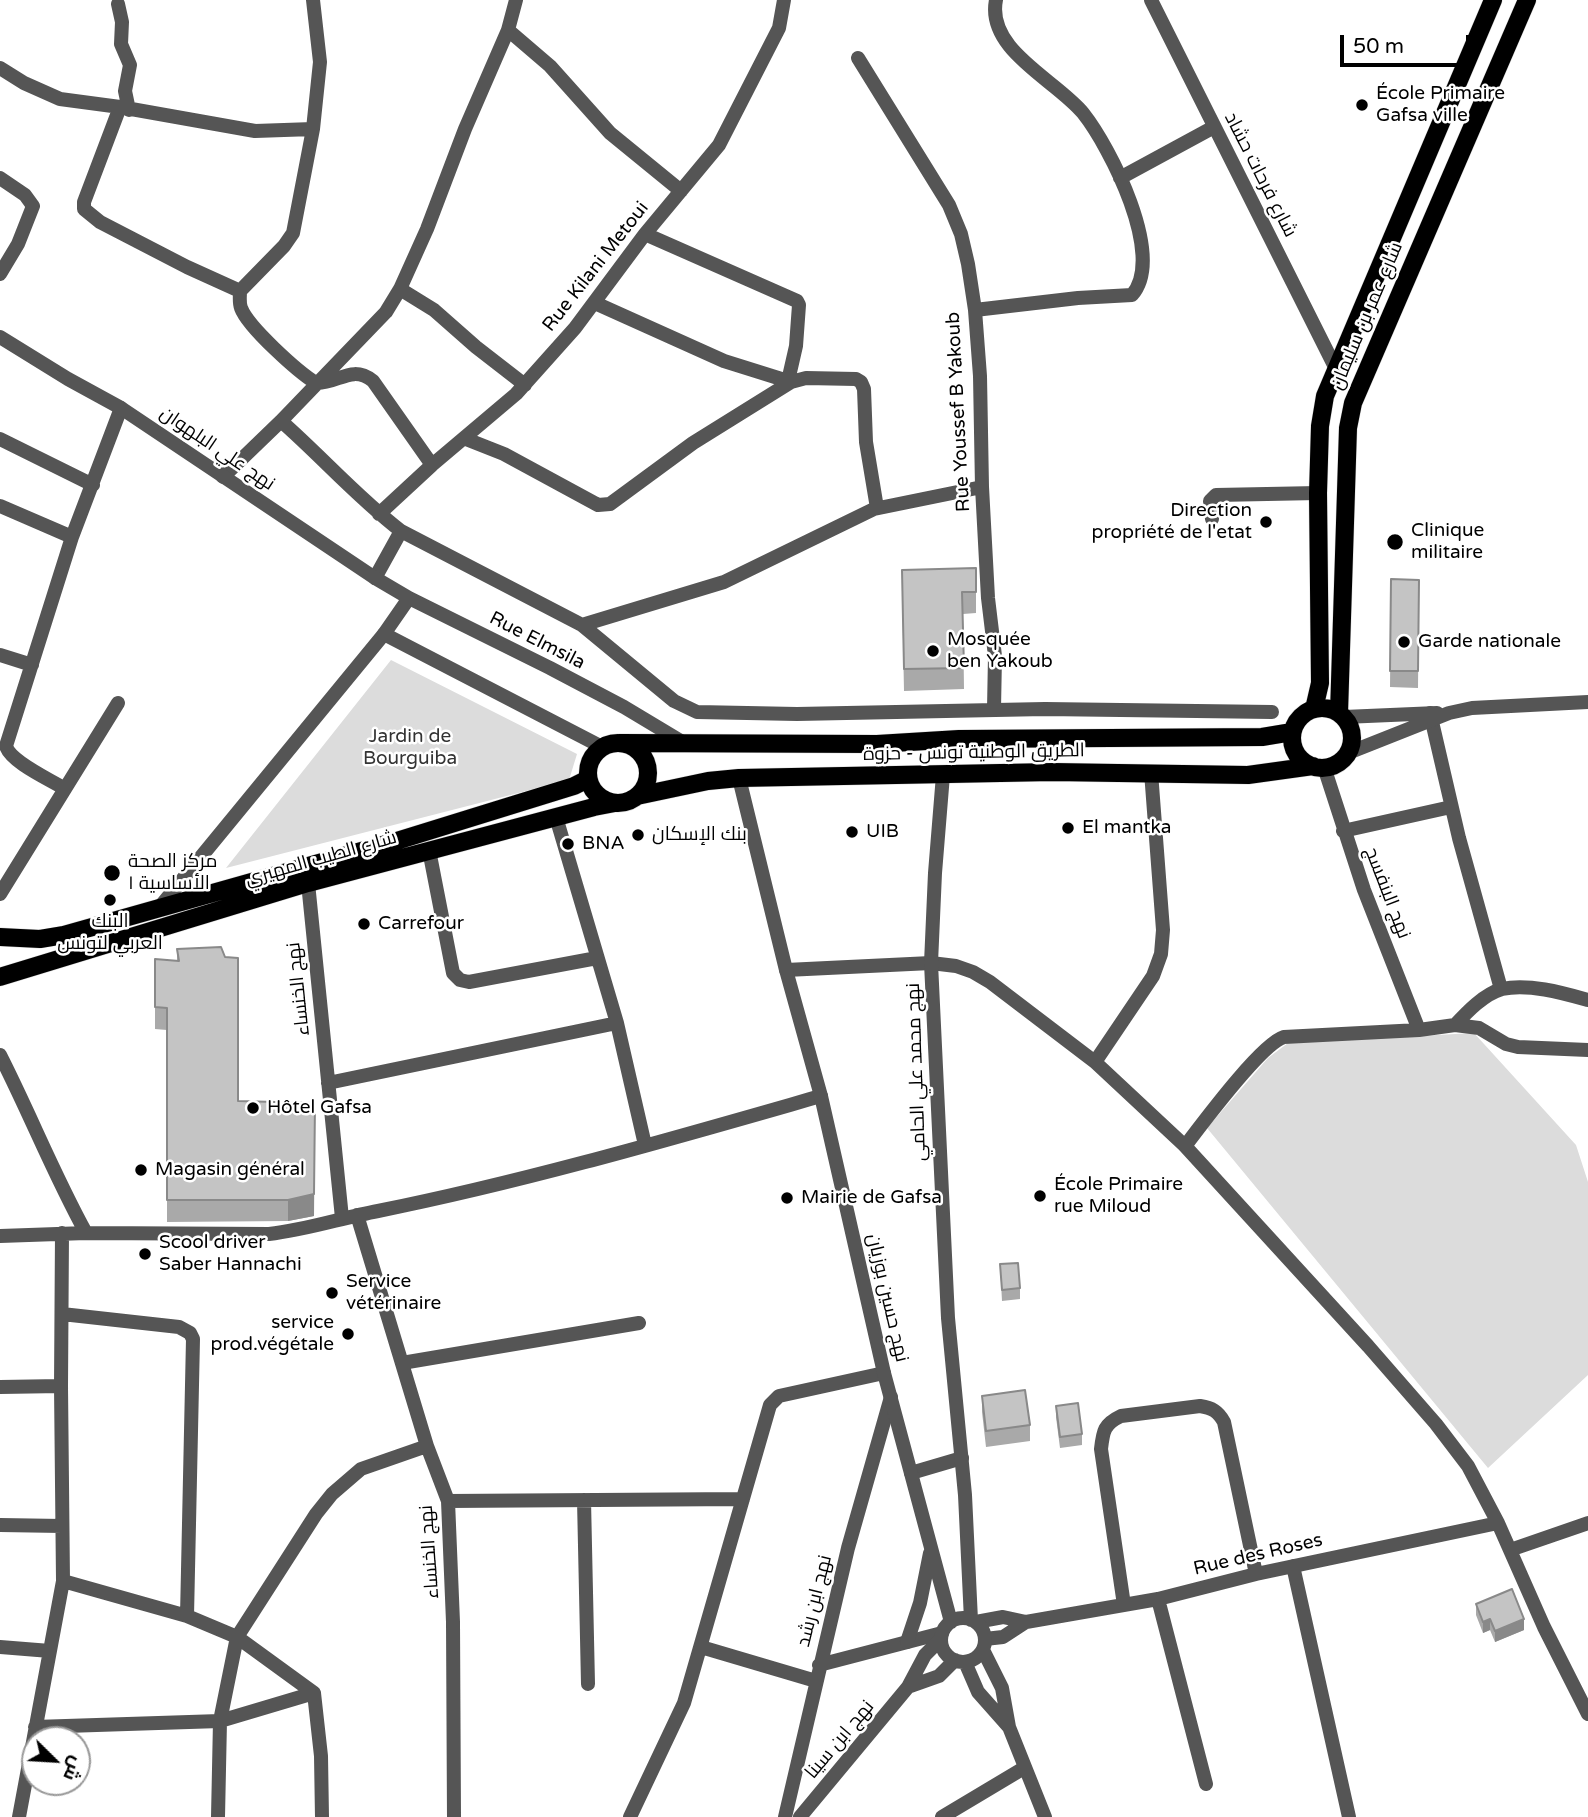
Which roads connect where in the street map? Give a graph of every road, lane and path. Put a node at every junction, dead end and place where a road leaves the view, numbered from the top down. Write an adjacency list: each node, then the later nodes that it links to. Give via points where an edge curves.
1 (102, 0): 9 (street, via 112,5)
2 (313, 0): 15 (street, via 320,62)
3 (516, 0): 10 (street)
4 (784, 0): 18 (street, Rue Kilani Metoui, via 779,28 719,145)
5 (996, 0): 17 (street, via 996,20 1018,58 1083,113)
6 (1151, 0): 14 (street, شارع فرحات حشاد)
7 (1493, 0): 26 (main road, شارع عمر بن سليمان)
8 (1527, 0): 56 (main road, شارع عمر بن سليمان, via 1353,403 1348,428)
9 (122, 2): 13 (street, via 121,44 130,65)
10 (508, 30): 18 (street, via 550,66 610,133); 21 (street)
11 (858, 58): 24 (street, Rue Youssef B Yakoub, via 949,205 961,234)
12 (0, 68): 13 (street, via 60,99)
13 (125, 108): 15 (street, via 255,131); 22 (street, via 84,209 100,222)
14 (1214, 128): 17 (street); 26 (street, شارع فرحات حشاد)
15 (313, 129): 22 (street, via 293,233)
16 (0, 178): 20 (street, via 26,195 33,206)
17 (1120, 178): 24 (street, via 1137,218 1141,246 1138,289 1132,295)
18 (681, 191): 19 (street, Rue Kilani Metoui)
19 (645, 234): 23 (street, Rue Kilani Metoui); 27 (street, via 797,301)
20 (0, 274)
21 (400, 289): 28 (street, via 386,312); 29 (street, via 434,310)
22 (240, 291): 28 (street, via 240,307 250,321)
23 (595, 303): 27 (street, via 724,361); 29 (street, Rue Kilani Metoui)
24 (975, 310): 37 (street, Rue Youssef B Yakoub)
25 (0, 337): 30 (street, نهج علي البلهوان)
26 (1335, 367): 38 (main road, شارع عمر بن سليمان, via 1320,426)
27 (790, 382): 33 (street, via 693,443 610,504 598,505 504,454); 40 (street, via 806,378 861,382)
28 (316, 383): 31 (street); 34 (street, via 352,373 367,376 378,385)
29 (525, 385): 33 (street, Rue Kilani Metoui)
30 (121, 408): 35 (street, نهج علي البلهوان); 36 (street)
31 (281, 421): 35 (street); 41 (street)
32 (0, 439): 36 (street)
33 (466, 439): 34 (street, Rue Kilani Metoui)
34 (432, 465): 41 (street, Rue Kilani Metoui)
35 (223, 477): 45 (street, نهج علي البلهوان)
36 (93, 485): 44 (street)
37 (982, 487): 40 (street); 53 (street, Rue Youssef B Yakoub, via 995,656)
38 (1318, 493): 42 (street, via 1216,495 1210,501); 54 (main road, شارع عمر بن سليمان, via 1320,683)
39 (0, 506): 44 (street)
40 (877, 508): 47 (street, via 724,582)
41 (379, 514): 43 (street)
42 (1212, 519)
43 (401, 531): 45 (street); 47 (street)
44 (72, 537): 50 (street)
45 (375, 578): 46 (street, نهج علي البلهوان)
46 (408, 598): 48 (street); 60 (street, Rue Elmsila, via 575,681)
47 (582, 625): 53 (street, via 674,701 696,712)
48 (384, 634): 61 (street); 77 (street)
49 (0, 655): 50 (street)
50 (32, 665): 68 (street, via 7,751)
51 (1588, 702): 57 (street, via 1472,708)
52 (118, 703): 68 (street)
53 (994, 709): 55 (street)
54 (1314, 709): 56 (main road); 58 (main road, via 1302,715)
55 (1272, 712)
56 (1341, 715): 57 (street); 62 (main road, via 1352,737)
57 (1430, 717): 62 (street); 71 (street)
58 (1292, 732): 60 (main road, الطريق الوطنية تونس - حزوة, via 1262,737 959,739 877,744); 63 (main road, via 1298,755)
59 (620, 743): 60 (main road, الطريق الوطنية تونس - حزوة); 61 (main road); 69 (main road, via 637,749 646,764 646,782)
60 (684, 743)
61 (601, 747): 67 (main road, via 589,764)
62 (1348, 753): 63 (main road)
63 (1319, 767): 64 (main road, الطريق الوطنية تونس - حزوة, via 1248,775); 73 (street, نهج البنفسج)
64 (1150, 772): 65 (main road, الطريق الوطنية تونس - حزوة); 90 (street, via 1161,954 1153,976)
65 (943, 775): 66 (main road, الطريق الوطنية تونس - حزوة); 80 (street, نهج محمد علي الحامي)
66 (739, 778): 69 (main road, الطريق الوطنية تونس - حزوة); 81 (street, نهج حسين بوزيان)
67 (588, 779): 70 (main road, via 597,796); 77 (main road, شارع الطيب المهيري, via 390,844)
68 (65, 789): 76 (street)
69 (637, 796): 70 (main road)
70 (615, 803): 72 (main road, شارع الطيب المهيري)
71 (1451, 807): 73 (street); 83 (street)
72 (556, 817): 74 (main road, شارع الطيب المهيري); 79 (street)
73 (1343, 831): 87 (street, نهج البنفسج)
74 (429, 850): 75 (main road, شارع الطيب المهيري); 79 (street, via 453,972 460,980 470,982)
75 (308, 883): 82 (main road, شارع الطيب المهيري); 91 (street, نهج الخنساء)
76 (0, 894)
77 (159, 908): 78 (main road, شارع الطيب المهيري, via 40,939)
78 (0, 937)
79 (597, 958): 85 (street)
80 (931, 963): 81 (street); 90 (street, via 973,972); 108 (street, نهج محمد علي الحامي, via 947,1304)
81 (786, 970): 92 (street, نهج حسين بوزيان)
82 (0, 977)
83 (1501, 989): 84 (street, via 1537,990); 86 (street)
84 (1588, 1000)
85 (617, 1023): 91 (street); 93 (street)
86 (1455, 1025): 87 (street); 88 (street, via 1479,1028 1518,1047)
87 (1419, 1030): 94 (street, via 1279,1038)
88 (1588, 1050)
89 (0, 1055): 98 (street)
90 (1095, 1062): 94 (street)
91 (328, 1083): 96 (street, نهج الخنساء)
92 (821, 1096): 93 (street); 103 (street, نهج حسين بوزيان)
93 (645, 1145): 95 (street)
94 (1185, 1146): 113 (street, via 1436,1424 1468,1466)
95 (357, 1215): 96 (street); 102 (street, نهج الخنساء)
96 (342, 1217): 98 (street, via 269,1234)
97 (62, 1233): 98 (street); 99 (street); 100 (street)
98 (86, 1233)
99 (0, 1236)
100 (62, 1314): 104 (street); 124 (street, via 178,1327 193,1339)
101 (639, 1323): 102 (street)
102 (402, 1363): 107 (street, نهج الخنساء)
103 (884, 1373): 106 (street, نهج حسين بوزيان); 110 (street, via 773,1401)
104 (61, 1386): 105 (street); 116 (street)
105 (0, 1387)
106 (891, 1397): 109 (street, نهج حسين بوزيان); 135 (street, نهج ابن رشد)
107 (427, 1446): 112 (street, نهج الخنساء); 128 (street, via 361,1469 332,1494)
108 (962, 1458): 109 (street); 125 (street, نهج محمد علي الحامي)
109 (911, 1473): 117 (street, نهج حسين بوزيان)
110 (743, 1499): 111 (street); 132 (street)
111 (584, 1500): 112 (street); 137 (street)
112 (448, 1502): 151 (street, نهج الخنساء)
113 (1498, 1523): 118 (street); 119 (street, Rue des Roses)
114 (1588, 1523): 118 (street)
115 (0, 1525): 116 (street)
116 (62, 1527): 121 (street)
117 (931, 1548): 127 (street, نهج حسين بوزيان); 129 (street, via 920,1603)
118 (1510, 1550): 140 (street)
119 (1293, 1566): 120 (street, Rue des Roses); 157 (street)
120 (1255, 1574): 122 (street, Rue des Roses); 123 (street, via 1219,1413 1200,1406 1121,1416 1110,1421 1102,1433 1101,1449)
121 (63, 1581): 124 (street); 133 (street)
122 (1158, 1599): 123 (street, Rue des Roses); 146 (street)
123 (1124, 1605): 126 (street, Rue des Roses)
124 (187, 1616): 128 (street)
125 (973, 1621): 126 (street, Rue des Roses, via 1003,1616); 127 (street, via 957,1619); 130 (street, via 984,1632)
126 (1026, 1622): 130 (street, Rue des Roses)
127 (945, 1631): 129 (street); 134 (street, via 943,1648 947,1656); 138 (street, نهج ابن سينا, via 925,1655)
128 (237, 1637): 139 (street); 141 (street)
129 (906, 1642): 135 (street)
130 (984, 1644): 134 (street, via 978,1656); 144 (street, via 1002,1688)
131 (0, 1647): 133 (street)
132 (701, 1647): 136 (street); 152 (street, via 677,1722)
133 (50, 1651): 142 (street)
134 (960, 1661): 138 (street, نهج ابن سينا, via 939,1676); 144 (street, via 978,1692)
135 (819, 1665): 136 (street, نهج ابن رشد)
136 (816, 1681): 153 (street, نهج ابن رشد)
137 (588, 1684)
138 (908, 1688): 154 (street, نهج ابن سينا)
139 (314, 1693): 141 (street); 150 (street)
140 (1588, 1714)
141 (220, 1721): 143 (street); 149 (street)
142 (35, 1726)
143 (66, 1726)
144 (1009, 1727): 145 (street)
145 (1024, 1768): 155 (street); 156 (street)
146 (1206, 1784)
147 (23, 1796): 148 (street)
148 (19, 1817)
149 (218, 1817)
150 (323, 1817)
151 (454, 1817)
152 (630, 1817)
153 (785, 1817)
154 (800, 1817)
155 (942, 1817)
156 (1045, 1817)
157 (1349, 1817)

